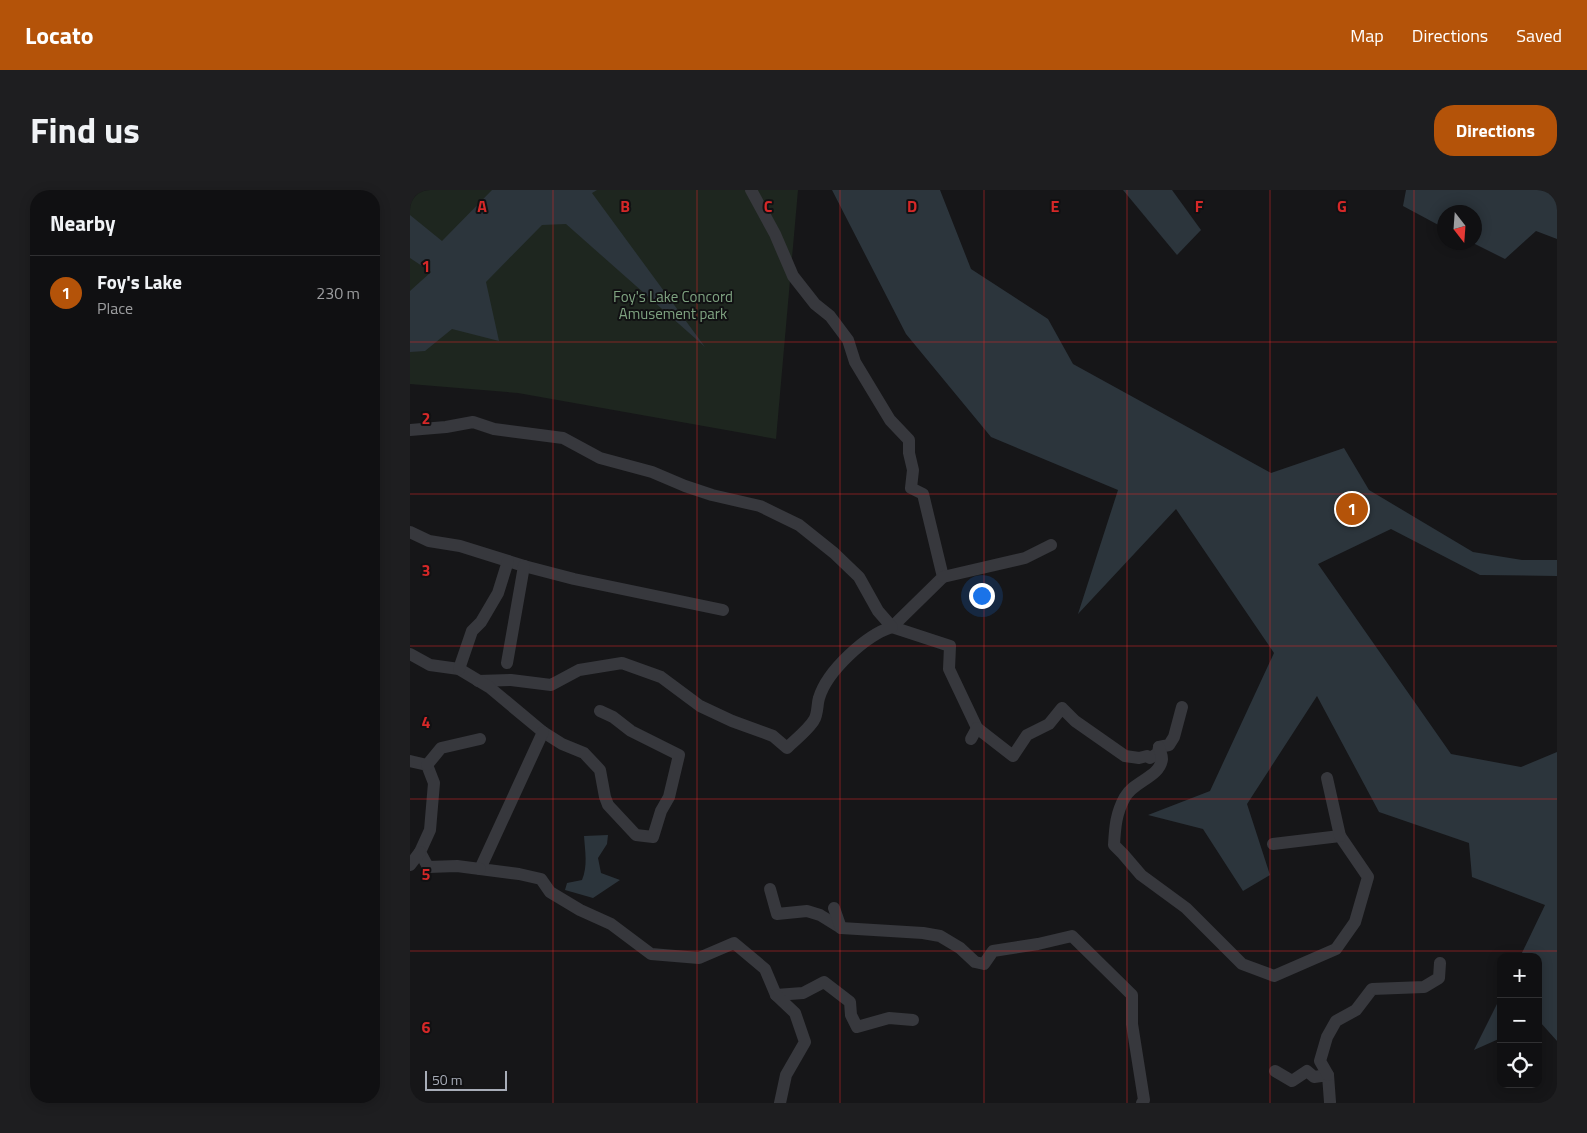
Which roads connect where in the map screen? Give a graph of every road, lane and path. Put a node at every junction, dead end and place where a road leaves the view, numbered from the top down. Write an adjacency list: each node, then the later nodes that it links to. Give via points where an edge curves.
1 (751, 190): 7 (street, via 793,276 848,340 854,362 890,420 908,440 913,470 911,488 923,494)
2 (410, 430): 9 (street, via 473,422 494,429 562,438 600,458 652,472 712,495 760,506 799,525 834,553 859,577 878,611)
3 (410, 532): 5 (street, via 429,541 460,546)
4 (1051, 545): 7 (street, via 1025,558)
5 (508, 562): 6 (street); 12 (street, via 498,593 472,631)
6 (524, 566): 8 (street); 11 (street)
7 (943, 577): 9 (street)
8 (723, 610)
9 (892, 627): 13 (street, via 866,640 828,679 819,698 815,720 788,748 773,736 700,706 661,677 622,664 579,670 550,685 511,680); 18 (street, via 950,646 949,669 974,733 1013,756 1027,735 1049,724 1062,708 1125,756 1150,758 1158,753)
10 (410, 654): 12 (street, via 430,665)
11 (507, 663)
12 (459, 669): 13 (street)
13 (478, 681): 16 (street)
14 (1182, 708): 18 (street, via 1174,737 1169,745)
15 (600, 711): 16 (street, via 679,755 669,797 653,838 636,836 608,805 600,770 584,753)
16 (543, 732): 26 (street)
17 (480, 739): 20 (street, via 442,748)
18 (1159, 748): 22 (street, via 1162,758 1156,771 1126,795 1116,819 1114,845 1141,875 1186,908 1242,964 1274,976 1336,949 1355,922 1368,877)
19 (410, 761): 20 (street)
20 (426, 765): 24 (street, via 434,783 430,830)
21 (1327, 778): 22 (street)
22 (1340, 836): 23 (street)
23 (1273, 844)
24 (420, 852): 25 (street); 26 (street, via 428,867)
25 (410, 865)
26 (480, 869): 31 (street, via 541,879 550,892 611,924 651,954 699,958 734,943 765,970)
27 (770, 889): 29 (street, via 777,914 807,911)
28 (834, 908): 29 (street)
29 (841, 928): 37 (street, via 940,936 975,962 984,964 993,951 1072,936 1132,995 1132,1024)
30 (1440, 963): 34 (street, via 1439,978 1424,987 1372,989 1356,1010 1336,1021 1320,1061)
31 (776, 995): 32 (street, via 803,993 824,982 850,1002 851,1015 857,1027 889,1018); 36 (street, via 795,1013 805,1042 786,1076)
32 (913, 1020)
33 (1275, 1071): 34 (street, via 1292,1081 1307,1071 1314,1078)
34 (1328, 1075): 35 (street)
35 (1330, 1102)
36 (780, 1103)
37 (1142, 1103)

